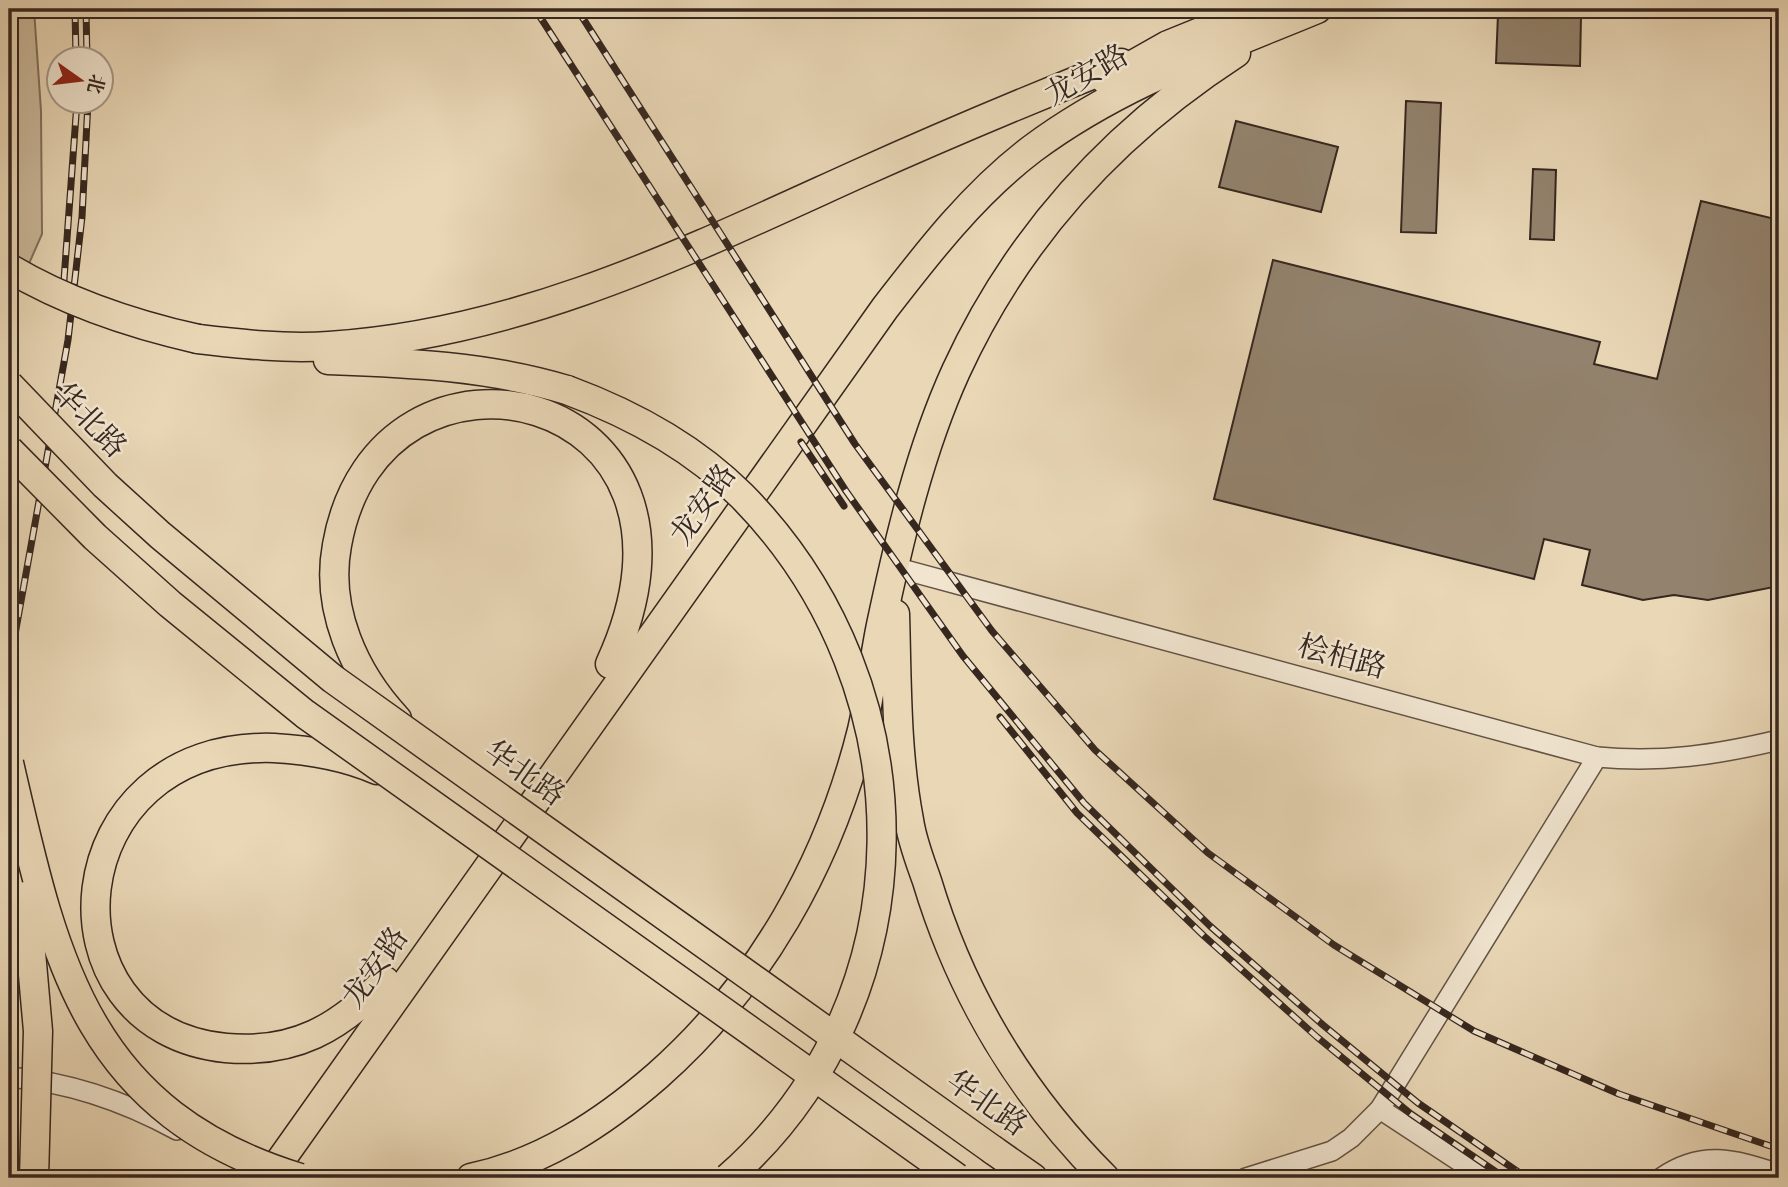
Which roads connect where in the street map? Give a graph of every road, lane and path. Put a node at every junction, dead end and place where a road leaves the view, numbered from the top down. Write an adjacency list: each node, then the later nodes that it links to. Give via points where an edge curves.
1 (1257, 9): 3 (highway, 龙安路)
2 (1306, 13): 8 (highway, via 1182,89 1049,216 980,321 954,374); 22 (highway, 龙安路, via 1174,66 1086,113 1031,149 982,192 936,243)
3 (1168, 45): 5 (highway, via 1027,100 634,274 485,321 407,337 328,346); 9 (highway, 龙安路, via 1022,136 970,180 922,230)
4 (9, 268): 5 (highway, bridge, via 84,306 142,327)
5 (198, 339): 25 (highway, bridge, via 298,358 484,369 608,405 681,446 741,495 795,558 840,637 867,712 881,792 880,883 869,948 834,1042 789,1114)
6 (9, 385): 10 (highway, 华北路, bridge, via 169,543 333,679)
7 (9, 450): 14 (highway, bridge, via 170,604 305,713)
8 (894, 567): 12 (street, 桧柏路); 24 (highway, via 863,727 835,818 763,957 672,1062 601,1120 525,1162); 28 (highway, via 902,774 909,823 938,918 980,1009 1018,1074 1050,1118)
9 (610, 664): 10 (highway, bridge, via 624,633 639,570 639,535 620,477 605,454 582,433 552,417 498,404 466,405 435,414 412,425 372,461 346,506 335,554 337,610 358,665 375,694); 16 (highway, 龙安路)
10 (416, 738): 27 (highway, 华北路, bridge)
11 (1779, 740): 12 (street, 桧柏路, via 1703,757 1646,761)
12 (1597, 757): 18 (street)
13 (9, 763): 23 (highway, bridge, via 57,951 87,1017 106,1045 135,1080 180,1120 242,1157)
14 (396, 778): 16 (highway, bridge, via 345,759 276,748 235,750 185,764 141,794 112,835 97,880 95,905 102,951 122,991 157,1023 218,1047 265,1048 321,1034 354,1012); 26 (highway, bridge)
15 (9, 814): 21 (highway, bridge, via 25,887 35,982)
16 (385, 981): 19 (highway, 龙安路)
17 (9, 1077): 19 (street, via 58,1084 125,1105 187,1136)
18 (1380, 1109): 29 (street, via 1332,1151); 30 (street)
19 (239, 1173)
20 (1779, 1174): 31 (street, via 1738,1161 1703,1158)
21 (34, 1178)
22 (268, 1178)
23 (300, 1178)
24 (471, 1178)
25 (728, 1178)
26 (957, 1178)
27 (1033, 1178)
28 (1105, 1178)
29 (1246, 1178)
30 (1485, 1178)
31 (1661, 1178)

